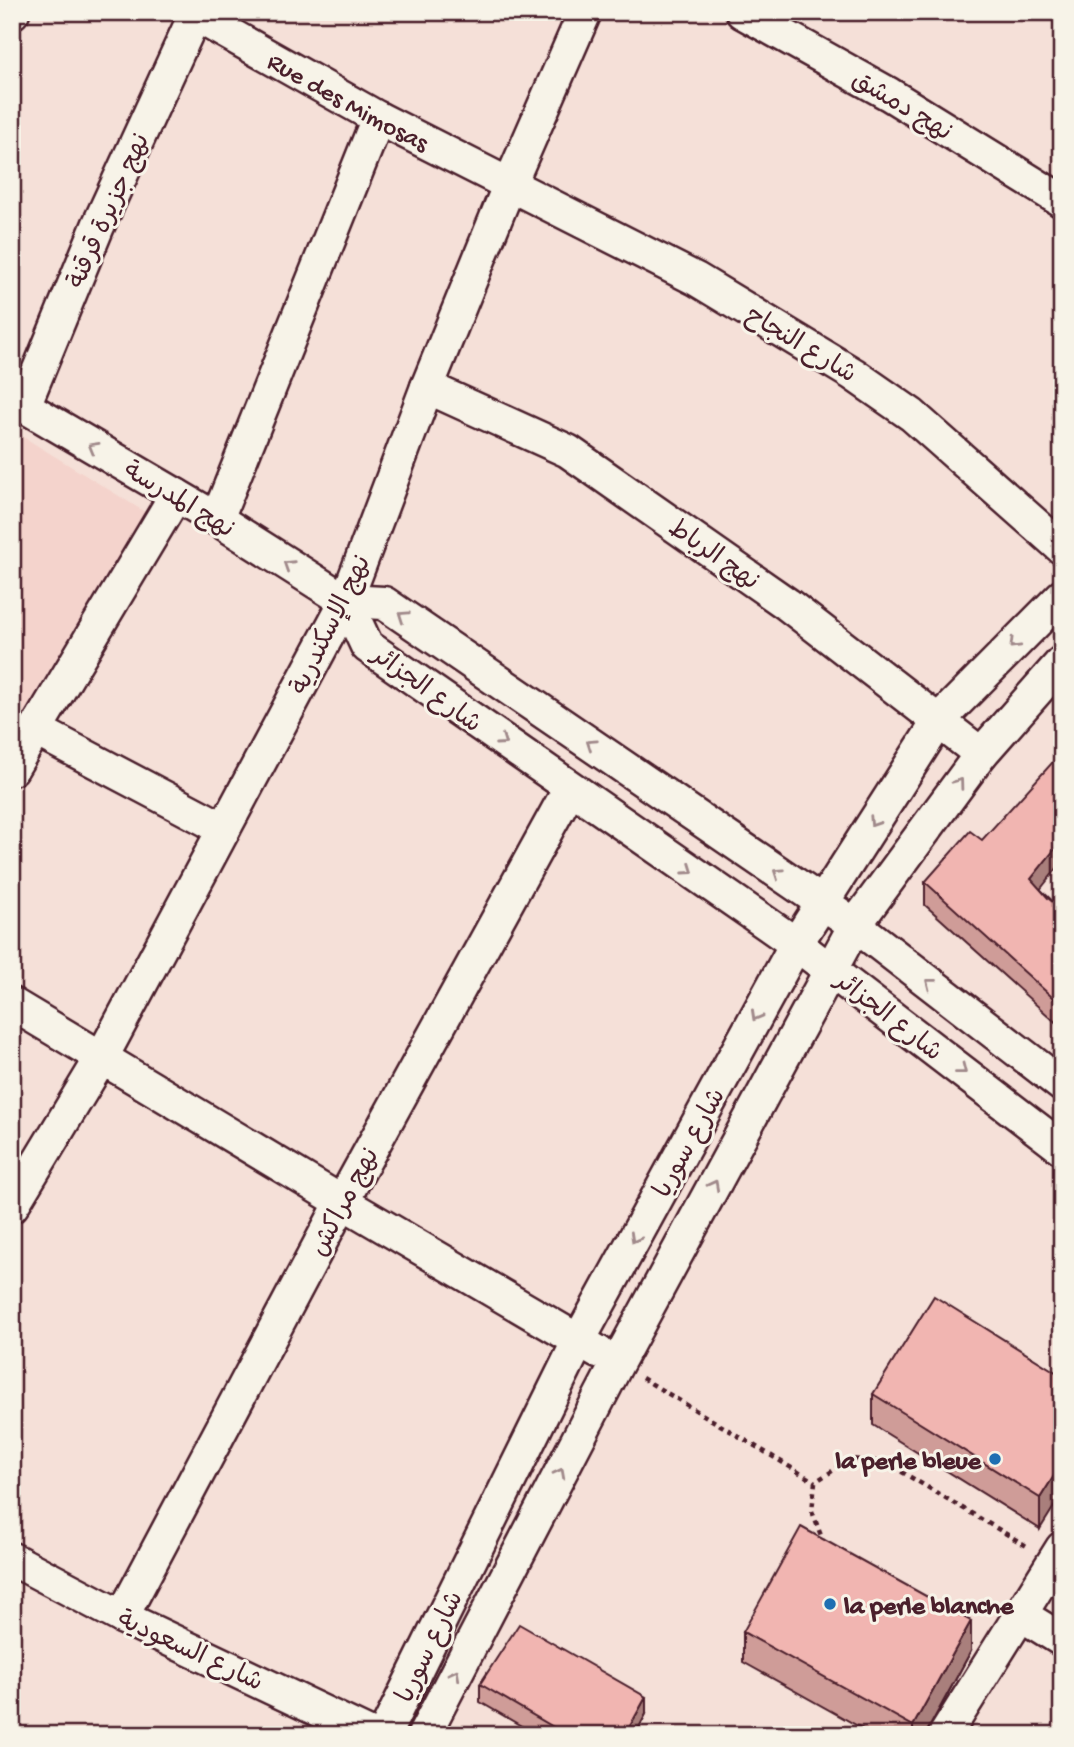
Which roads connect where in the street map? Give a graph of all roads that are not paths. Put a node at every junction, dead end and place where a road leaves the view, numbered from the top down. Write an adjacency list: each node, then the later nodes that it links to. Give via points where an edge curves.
1 (585, 12): 5 (street, نهج الإسكندرية)
2 (741, 12): 6 (street, نهج دمشق, via 889,94)
3 (192, 14): 4 (street, Rue des Mimosas); 8 (street, نهج جزيرة قرقنة)
4 (378, 118): 5 (street, Rue des Mimosas); 10 (street)
5 (509, 186): 7 (street, نهج الإسكندرية); 11 (street, شارع النجاح, via 696,279 853,374 912,415)
6 (1062, 201)
7 (427, 387): 13 (street, نهج الإسكندرية); 15 (street, نهج الرباط, via 568,451 787,604)
8 (18, 403): 9 (street, نهج المدرسة, one-way to 8)
9 (176, 495): 10 (street, نهج المدرسة); 16 (street)
10 (217, 519): 13 (street, نهج المدرسة, one-way to 10)
11 (1062, 548)
12 (1062, 596): 15 (street, شارع سوريا, one-way to 15)
13 (346, 601): 19 (street, شارع الجزائر, one-way to 19, via 367,646); 20 (street, نهج الإسكندرية); 21 (street, شارع الجزائر, one-way to 13, via 384,603)
14 (1062, 662): 17 (street, شارع سوريا)
15 (940, 719): 17 (street, نهج الرباط); 21 (street, شارع سوريا, one-way to 21)
16 (36, 730): 18 (street); 20 (street)
17 (981, 754): 22 (street, شارع سوريا, one-way to 17)
18 (12, 769)
19 (570, 789): 23 (street, شارع الجزائر, one-way to 23); 29 (street, نهج مراكش)
20 (224, 829): 26 (street, نهج الإسكندرية)
21 (822, 902): 22 (street, شارع الجزائر); 23 (street, شارع سوريا)
22 (855, 925): 24 (street, شارع سوريا); 27 (street, شارع الجزائر, one-way to 22)
23 (796, 944): 24 (street, شارع الجزائر); 31 (street, شارع سوريا, one-way to 31)
24 (830, 969): 28 (street, شارع الجزائر, one-way to 28); 32 (street, شارع سوريا, one-way to 24)
25 (12, 1004): 26 (street)
26 (102, 1057): 29 (street); 30 (street, نهج الإسكندرية)
27 (1062, 1085)
28 (1062, 1148)
29 (341, 1202): 31 (street); 36 (street, نهج مراكش)
30 (12, 1206)
31 (579, 1340): 32 (street); 39 (street, شارع سوريا)
32 (617, 1364): 40 (street, شارع سوريا, one-way to 32)
33 (1057, 1555): 35 (street)
34 (12, 1559): 36 (street, شارع السعودية)
35 (1020, 1614): 37 (street); 41 (street)
36 (122, 1617): 38 (street, شارع السعودية)
37 (1062, 1640)
38 (371, 1735)
39 (384, 1735)
40 (424, 1735)
41 (944, 1735)

